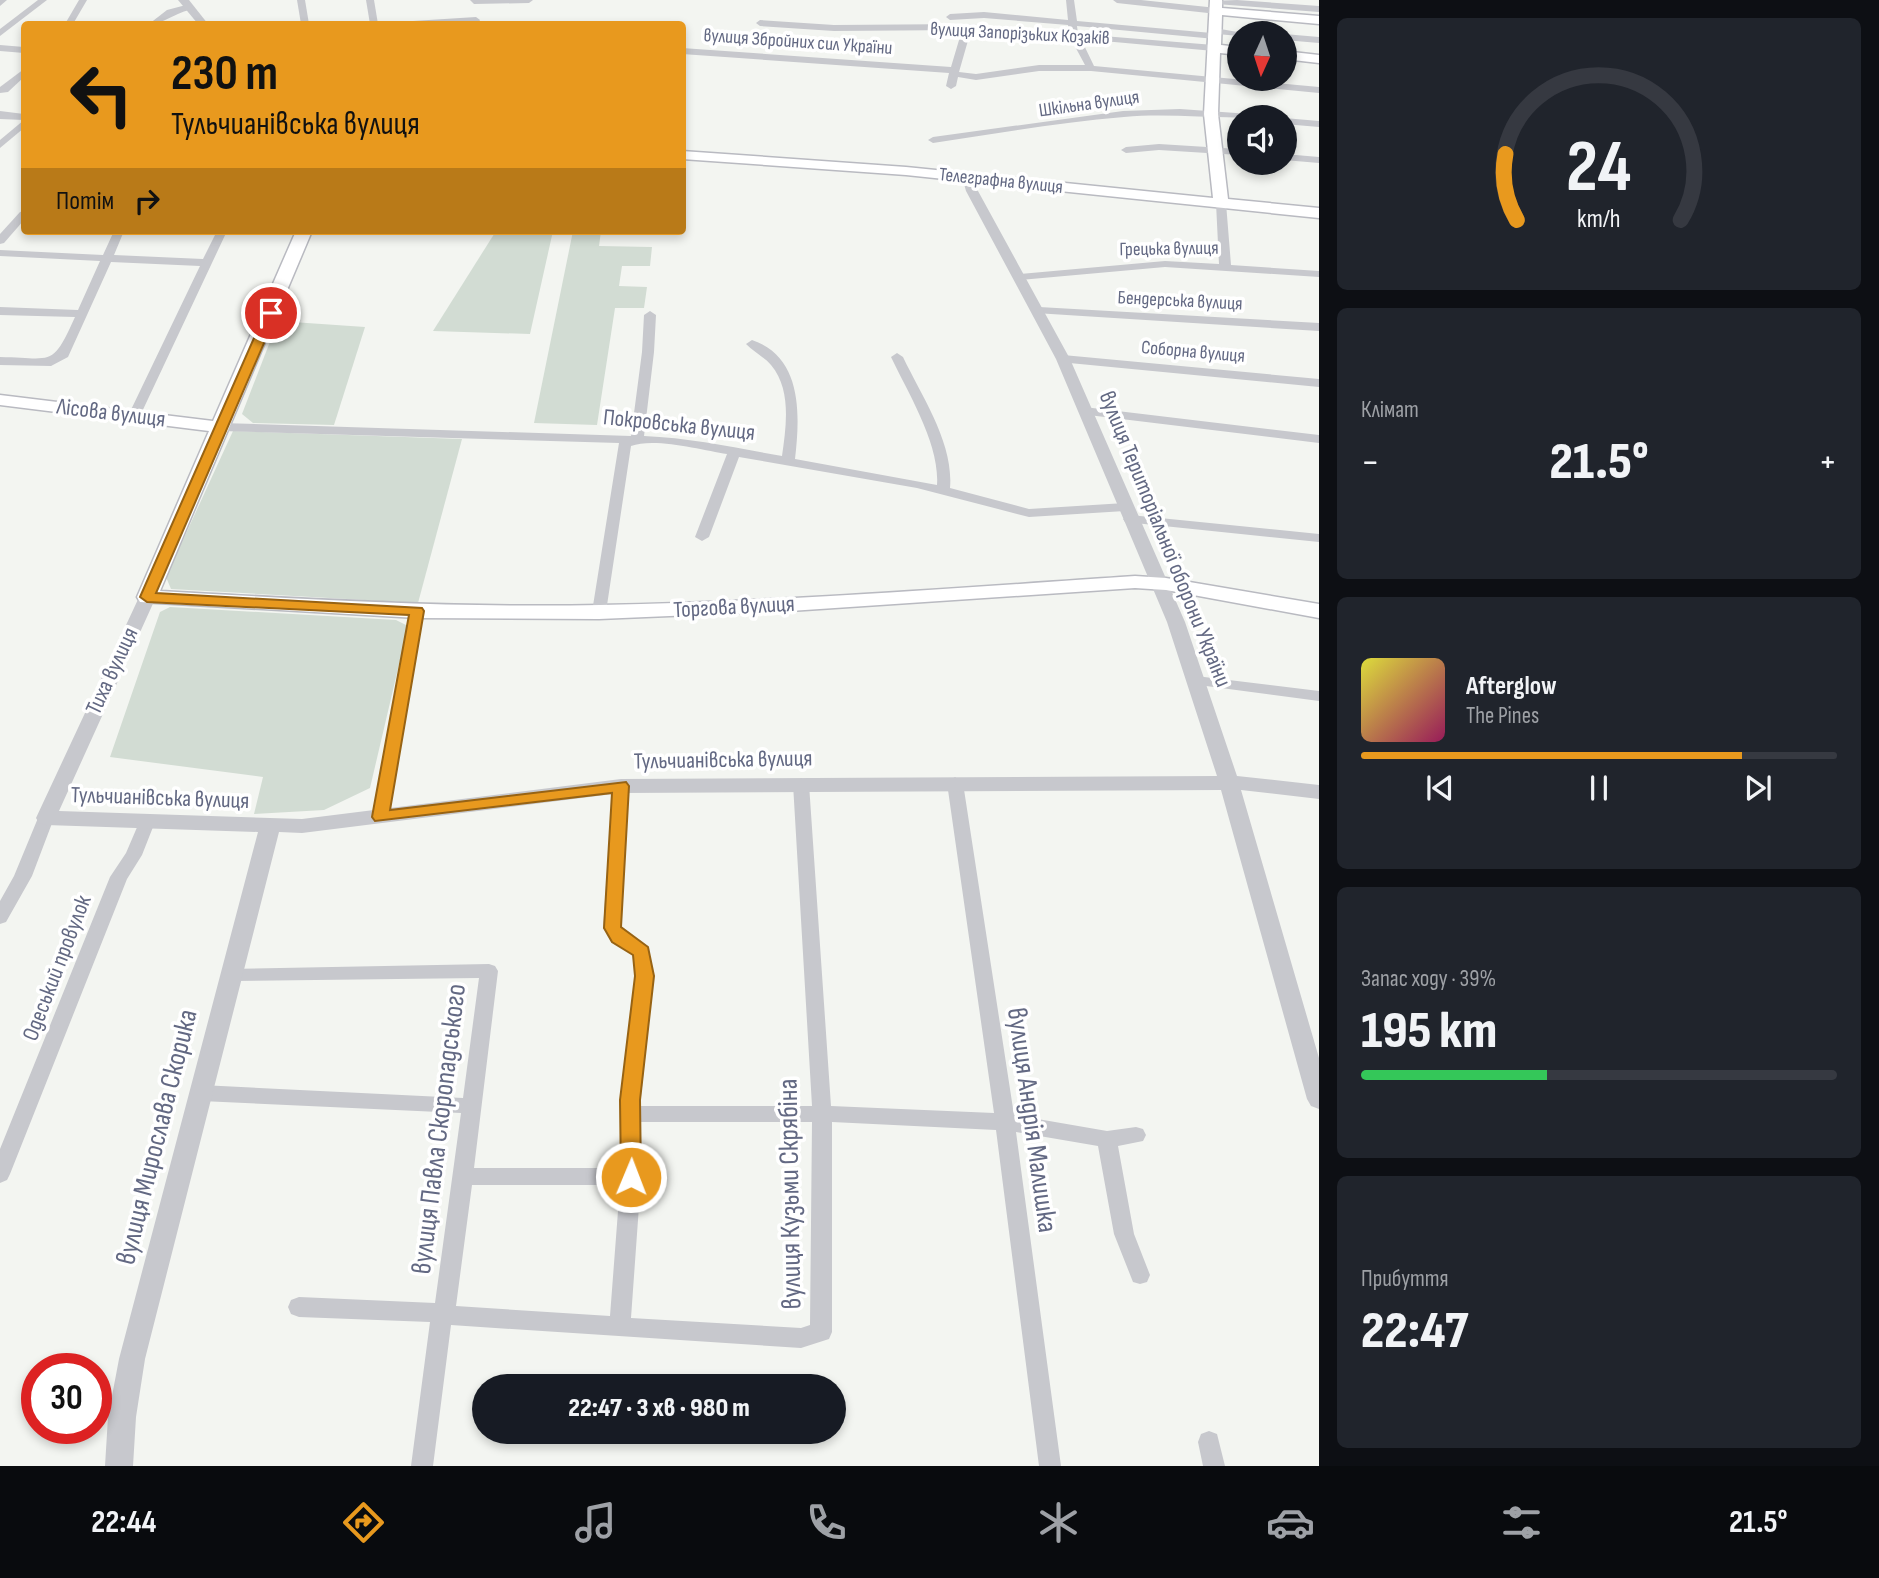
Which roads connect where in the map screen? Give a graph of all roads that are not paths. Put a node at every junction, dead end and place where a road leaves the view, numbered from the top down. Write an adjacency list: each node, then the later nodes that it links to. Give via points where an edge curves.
1 (43, 0): 23 (street)
2 (83, 0): 14 (street)
3 (301, 0): 17 (street)
4 (370, 0): 18 (street)
5 (529, 0): 8 (street)
6 (1070, 0): 21 (street)
7 (1117, 0): 10 (street)
8 (474, 1): 19 (street)
9 (184, 4): 15 (street); 16 (street)
10 (1216, 4): 11 (street); 13 (main road); 26 (main road)
11 (1319, 9)
12 (950, 17): 21 (street, via 984,15)
13 (1319, 20)
14 (71, 21)
15 (157, 21)
16 (200, 21)
17 (304, 21)
18 (374, 21)
19 (477, 21)
20 (760, 23): 22 (street, вулиця Запорізьких Козаків, via 834,29)
21 (1072, 23): 24 (street); 26 (street)
22 (967, 27): 24 (street, вулиця Запорізьких Козаків); 36 (street)
23 (0, 33)
24 (1074, 35): 26 (street, вулиця Запорізьких Козаків); 35 (street)
25 (1227, 35): 26 (street)
26 (1214, 38): 29 (main road, вулиця Запорізьких Козаків); 38 (main road)
27 (1297, 38): 28 (street)
28 (1319, 40)
29 (1227, 45)
30 (0, 48): 31 (street)
31 (21, 50)
32 (686, 51): 36 (street, вулиця Збройних сил України)
33 (1297, 56): 34 (main road)
34 (1319, 59)
35 (1091, 68): 36 (street, вулиця Збройних сил України, via 1039,68 976,77); 38 (street, вулиця Збройних сил України)
36 (953, 72): 39 (street)
37 (21, 75): 40 (street)
38 (1213, 80): 41 (street, вулиця Збройних сил України); 42 (main road)
39 (951, 86)
40 (0, 90)
41 (1319, 90)
42 (1211, 114): 44 (street, Шкільна вулиця); 49 (street, Шкільна вулиця, via 1123,114); 51 (main road)
43 (0, 115): 45 (street)
44 (1227, 115)
45 (21, 117)
46 (1297, 122): 47 (street)
47 (1319, 124)
48 (21, 126): 50 (street)
49 (933, 140)
50 (0, 145)
51 (1216, 149): 52 (street); 53 (street); 58 (main road)
52 (1126, 150)
53 (1227, 150)
54 (686, 155): 57 (main road, Телеграфна вулиця)
55 (1297, 158): 56 (street)
56 (1319, 160)
57 (968, 177): 58 (main road, Телеграфна вулиця); 70 (street, вулиця Територіальної оборони України)
58 (1221, 203): 59 (main road, Телеграфна вулиця); 68 (street)
59 (1319, 213)
60 (21, 217): 64 (street)
61 (117, 235): 66 (street)
62 (220, 235): 67 (street)
63 (302, 235): 84 (main road, Тиха вулиця)
64 (0, 241)
65 (0, 253): 66 (street)
66 (107, 258): 67 (street); 73 (street)
67 (208, 263): 83 (street)
68 (1225, 266): 69 (street, Грецька вулиця); 70 (street, Грецька вулиця, via 1145,264)
69 (1319, 274)
70 (1020, 277): 72 (street, вулиця Територіальної оборони України)
71 (0, 311): 73 (street)
72 (1039, 311): 75 (street, Бендерська вулиця); 78 (street, вулиця Територіальної оборони України)
73 (82, 314): 79 (street, via 64,354 51,362)
74 (650, 315): 85 (street)
75 (1319, 327)
76 (752, 344): 88 (street, via 773,357 785,372 792,405)
77 (897, 356): 89 (street, via 935,444 945,477)
78 (1063, 359): 80 (street, Соборна вулиця); 82 (street, вулиця Територіальної оборони України)
79 (0, 362)
80 (1319, 383)
81 (0, 400): 83 (main road, Лісова вулиця)
82 (1084, 411): 86 (street); 90 (street, вулиця Територіальної оборони України)
83 (134, 416): 84 (main road, Лісова вулиця)
84 (221, 427): 85 (street, Покровська вулиця); 94 (main road, Тиха вулиця)
85 (637, 439): 87 (street, Покровська вулиця); 97 (street, via 625,443)
86 (1319, 439)
87 (735, 450): 88 (street, Покровська вулиця); 91 (street)
88 (788, 460): 89 (street, Покровська вулиця)
89 (943, 489): 90 (street, Покровська вулиця, via 1036,514)
90 (1127, 513): 92 (street, Покровська вулиця); 93 (street, вулиця Територіальної оборони України)
91 (702, 537)
92 (1319, 538)
93 (1157, 583): 96 (main road, Торгова вулиця); 97 (main road, Торгова вулиця); 98 (street, вулиця Територіальної оборони України)
94 (147, 597): 95 (main road, Торгова вулиця); 106 (street, Тиха вулиця)
95 (417, 611): 97 (main road, Торгова вулиця); 105 (street)
96 (1319, 611)
97 (599, 612)
98 (1196, 681): 99 (street); 101 (street, вулиця Територіальної оборони України)
99 (1319, 696)
100 (955, 783): 101 (street, Тульчианівська вулиця); 102 (street, Тульчианівська вулиця); 116 (street, вулиця Андрія Малишка)
101 (1229, 783): 104 (street, Тульчианівська вулиця); 112 (street, вулиця Територіальної оборони України)
102 (800, 784): 103 (street, Тульчианівська вулиця); 115 (street, вулиця Кузьми Скрябіна)
103 (621, 786): 105 (street, Тульчианівська вулиця); 114 (street, via 612,928 642,951 645,976)
104 (1319, 792)
105 (381, 817): 108 (street, Тульчианівська вулиця)
106 (46, 818): 107 (street, Тульчианівська вулиця); 109 (street, Тиха вулиця, via 23,876)
107 (147, 822): 108 (street, Тульчианівська вулиця); 119 (street, Одеський провулок, via 134,855 118,877)
108 (270, 826): 110 (street, вулиця Мирослава Скорика)
109 (0, 917)
110 (232, 974): 111 (street, вулиця Мирослава Скорика); 113 (street, вулиця Павла Скоропадського, via 489,971)
111 (201, 1093): 113 (street); 127 (street, вулиця Мирослава Скорика, via 130,1369)
112 (1319, 1099)
113 (472, 1106): 120 (street, вулиця Павла Скоропадського)
114 (631, 1114): 115 (street); 121 (street)
115 (822, 1114): 116 (street); 125 (street, вулиця Кузьми Скрябіна, via 821,1332 801,1338)
116 (1005, 1122): 118 (street); 129 (street, вулиця Андрія Малишка)
117 (1136, 1135): 118 (street)
118 (1107, 1139): 122 (street, via 1124,1234)
119 (0, 1174)
120 (463, 1176): 121 (street); 124 (street, вулиця Павла Скоропадського)
121 (631, 1177): 125 (street)
122 (1140, 1275)
123 (299, 1307): 124 (street, вулиця Кузьми Скрябіна)
124 (443, 1314): 125 (street, вулиця Кузьми Скрябіна); 128 (street, вулиця Павла Скоропадського)
125 (620, 1325)
126 (1209, 1441): 130 (street)
127 (119, 1466)
128 (422, 1466)
129 (1050, 1466)
130 (1214, 1466)

